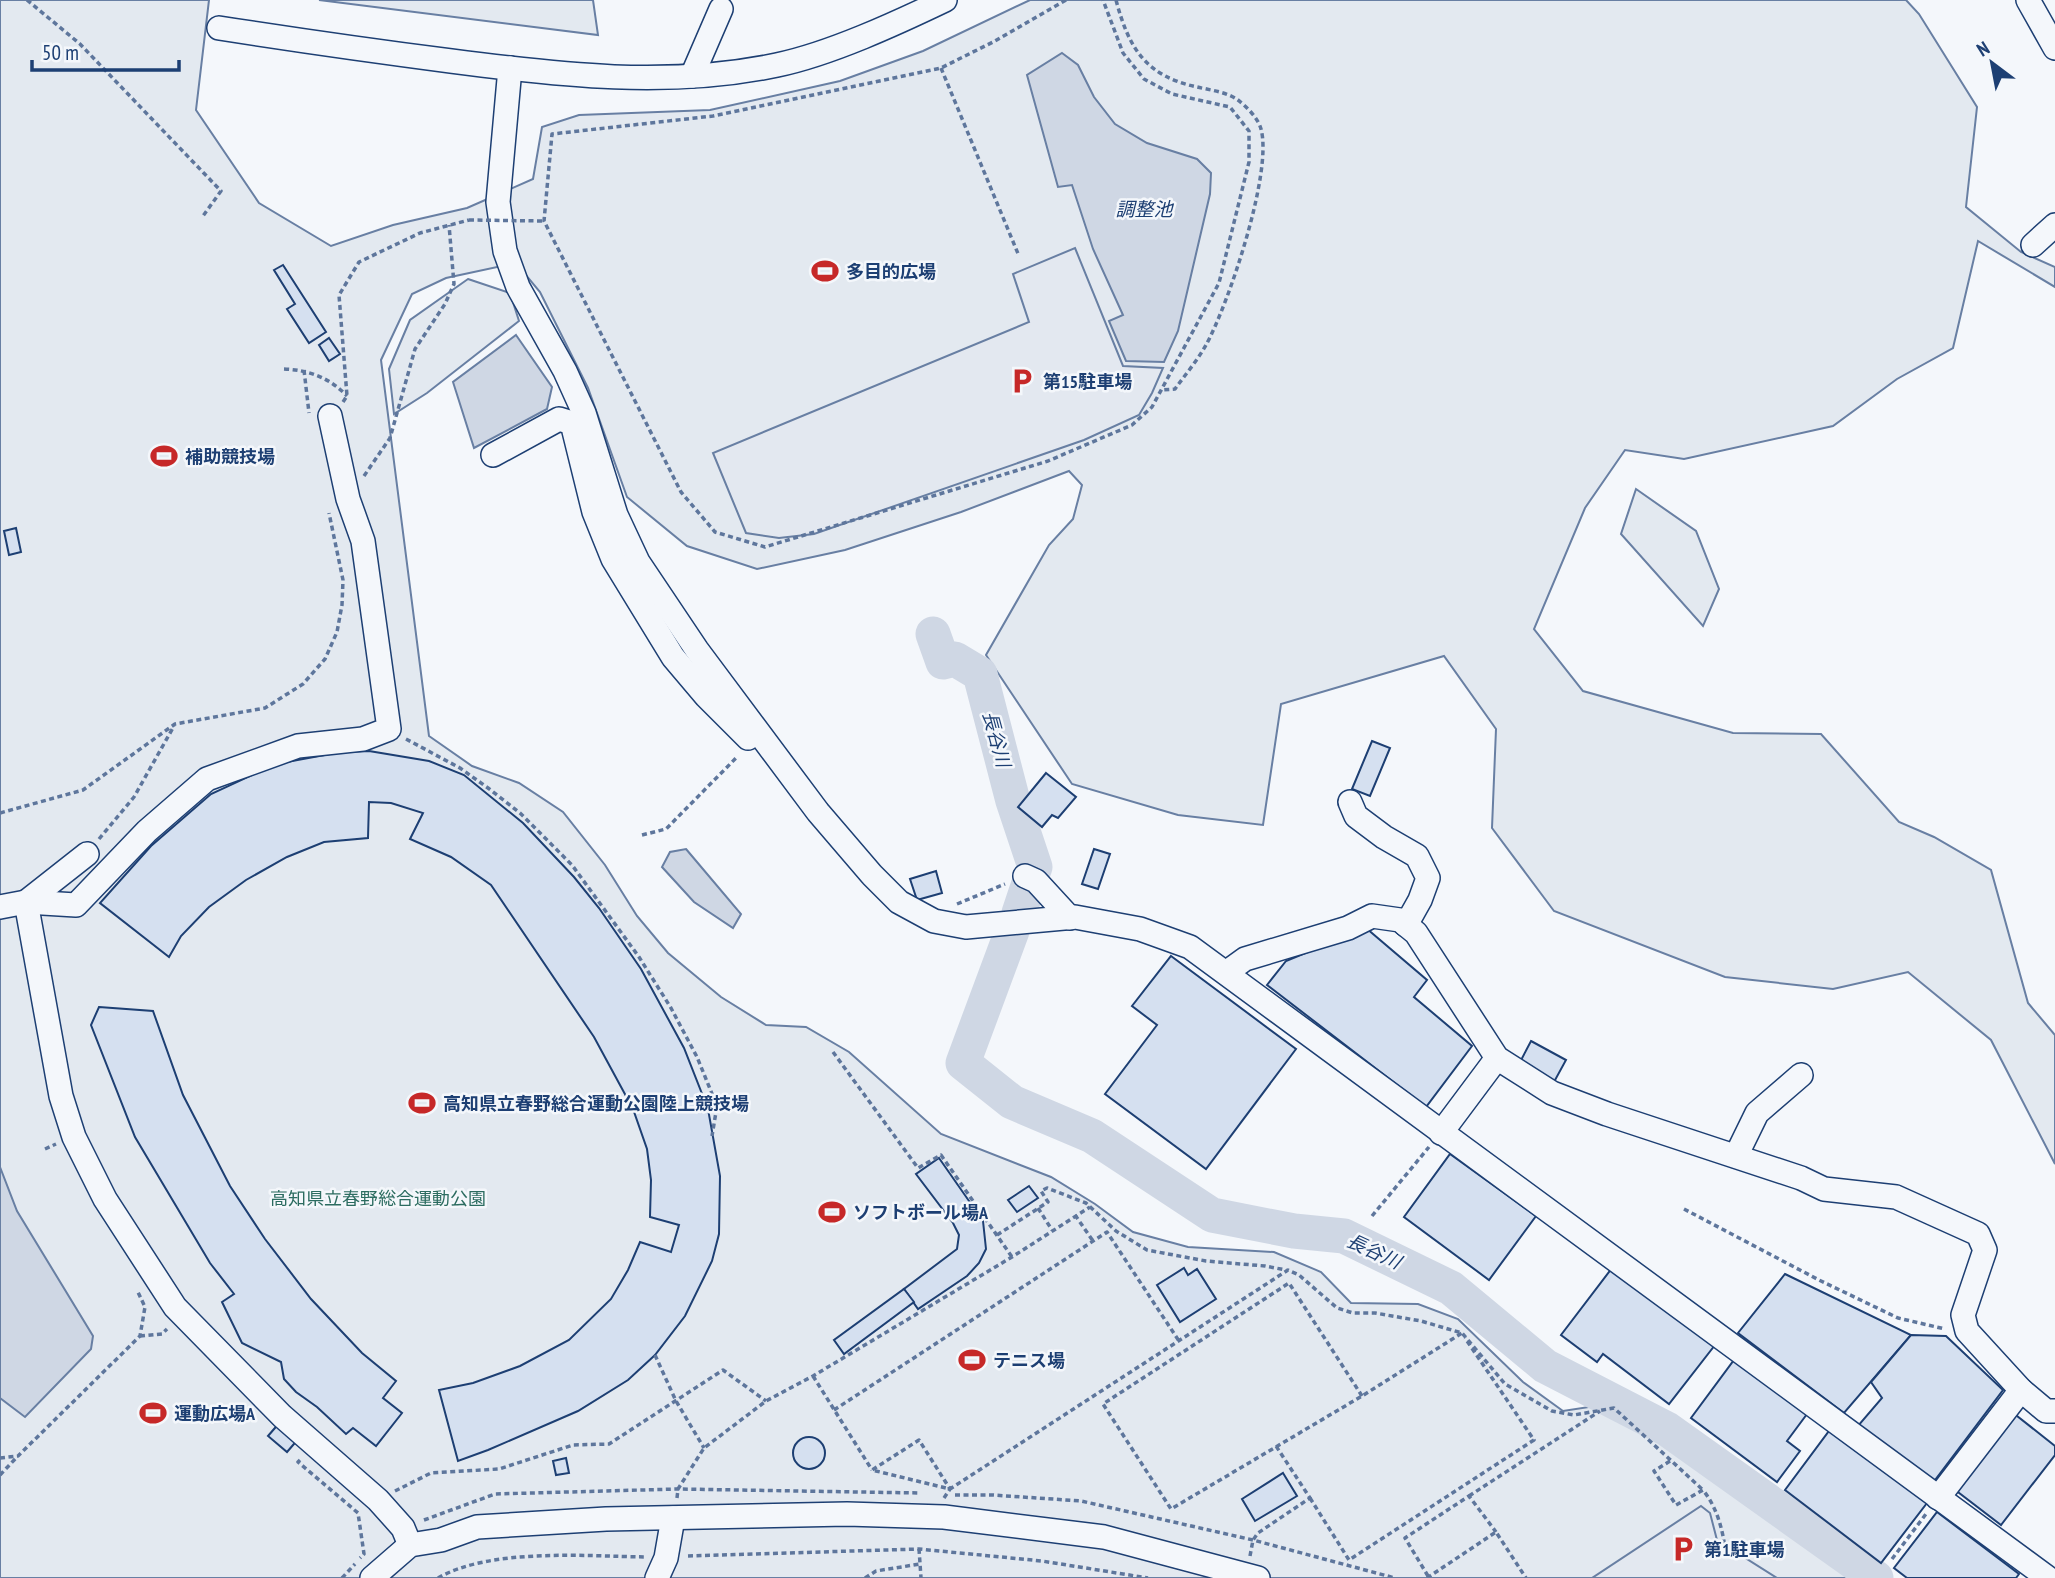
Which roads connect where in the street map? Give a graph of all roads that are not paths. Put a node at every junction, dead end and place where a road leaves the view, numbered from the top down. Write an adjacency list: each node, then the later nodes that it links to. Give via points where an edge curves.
1 (946, 0): 7 (street, via 848,42 780,64)
2 (2028, 0): 5 (street)
3 (720, 9): 7 (street)
4 (219, 28): 6 (street)
5 (2055, 48)
6 (510, 68): 7 (street, via 616,78); 12 (street, via 498,202 505,251 518,287 584,413 616,515 638,562)
7 (692, 76)
8 (2055, 226): 9 (street)
9 (2034, 245)
10 (320, 418): 16 (street, via 337,500 363,541 389,729 363,739 298,746 207,779 146,831 76,905)
11 (493, 455): 12 (street, via 559,419 572,424 594,512 613,559 673,657 752,742 775,775)
12 (810, 802): 18 (street, via 899,902 934,921 966,927)
13 (1350, 802): 19 (street, via 1356,816 1417,856 1428,878)
14 (87, 854): 16 (street)
15 (1025, 876): 18 (street, via 1036,881)
16 (26, 902): 17 (street); 29 (street, via 61,1096 74,1137 105,1199 175,1307 282,1416 378,1500 403,1528)
17 (2, 907)
18 (1070, 918): 20 (street, via 1140,929 1190,947)
19 (1406, 925): 20 (street, via 1400,919 1372,916 1348,928 1245,959); 21 (street, via 1416,933)
20 (1227, 972): 23 (street)
21 (1497, 1058): 23 (street); 24 (street, via 1552,1093)
22 (1801, 1075): 24 (street, via 1757,1113)
23 (1441, 1133): 27 (street)
24 (1736, 1156): 25 (street, via 1824,1189 1896,1197 1978,1234 1985,1250 1963,1315 1967,1331)
25 (2021, 1390): 26 (street, via 2046,1412); 27 (street)
26 (2055, 1411)
27 (1938, 1498): 33 (street)
28 (673, 1518): 29 (street, via 477,1527); 30 (street); 31 (street, via 944,1517 1104,1538)
29 (410, 1545): 32 (street)
30 (661, 1568)
31 (1252, 1577)
32 (372, 1578)
33 (2048, 1578)

